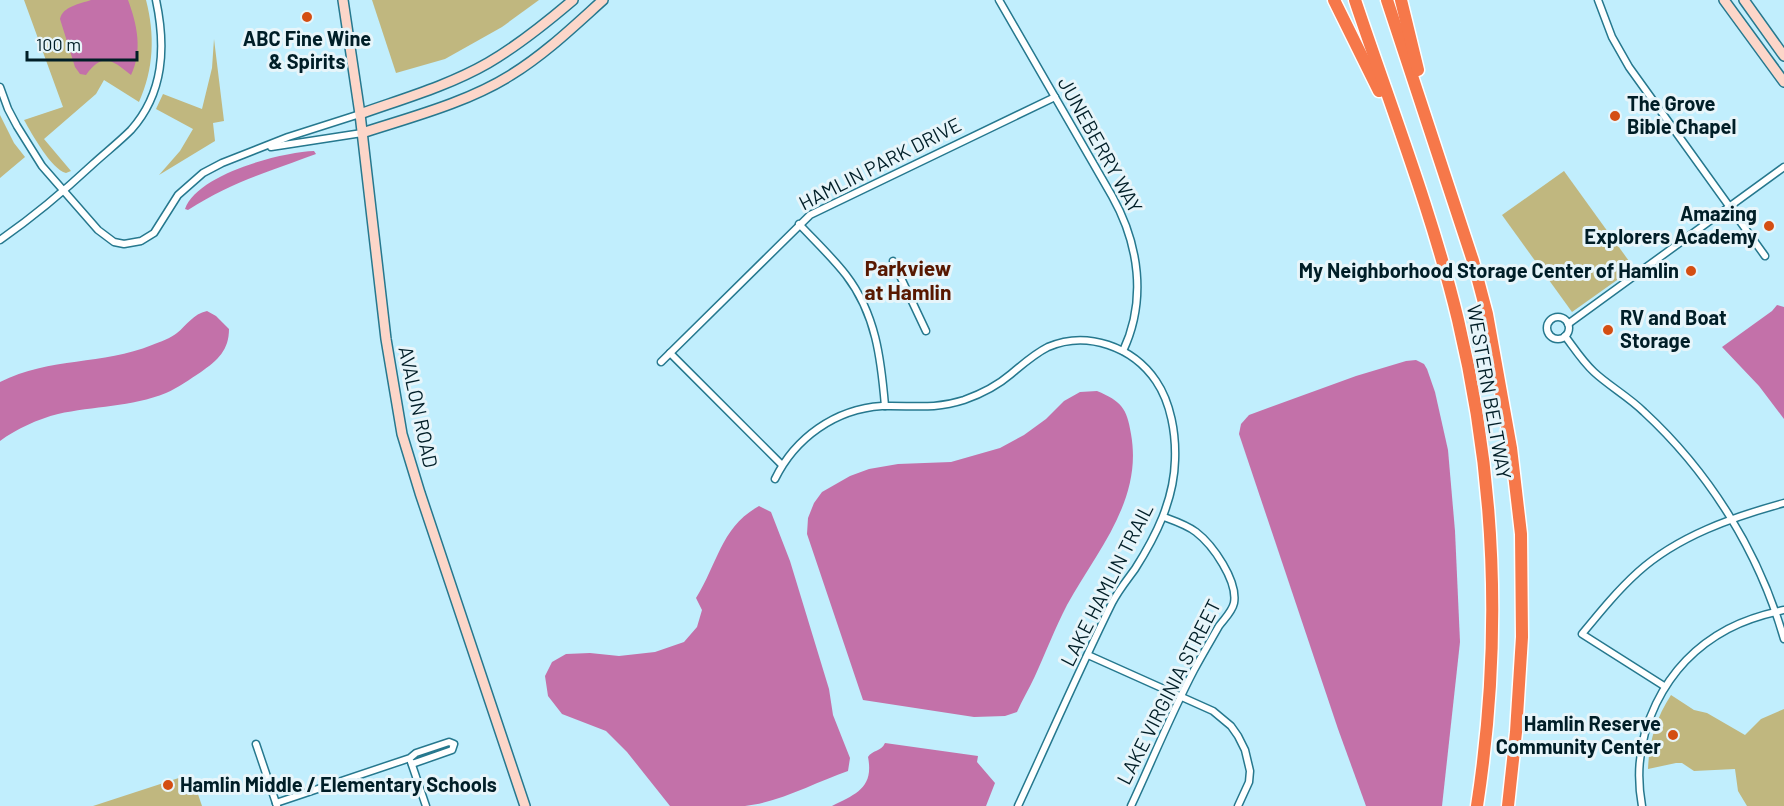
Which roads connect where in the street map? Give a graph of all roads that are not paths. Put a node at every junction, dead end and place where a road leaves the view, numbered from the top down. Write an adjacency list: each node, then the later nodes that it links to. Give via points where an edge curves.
1 (156, 0): 23 (street, via 162,60 150,101 129,132)
2 (343, 0): 17 (main road, AVALON ROAD)
3 (573, 0): 17 (main road, via 535,32 488,63)
4 (603, 0): 19 (main road, via 554,44 510,76 473,95)
5 (999, 0): 16 (street, JUNEBERRY WAY)
6 (1334, 0): 22 (highway)
7 (1355, 0): 22 (highway, WESTERN BELTWAY)
8 (1387, 0): 18 (highway, WESTERN BELTWAY)
9 (1401, 0): 18 (highway)
10 (1598, 0): 24 (street, via 1629,67)
11 (1724, 0): 14 (main road)
12 (1744, 0): 13 (main road)
13 (1784, 56)
14 (1784, 82)
15 (0, 87): 23 (street, via 28,147)
16 (1055, 97): 25 (street, HAMLIN PARK DRIVE, via 824,208); 32 (street, JUNEBERRY WAY, via 1117,204 1131,242 1137,299 1134,322)
17 (360, 114): 19 (main road, AVALON ROAD); 20 (street)
18 (1430, 127): 56 (highway, WESTERN BELTWAY, via 1473,261 1495,354 1521,534 1522,637)
19 (362, 133): 20 (street); 51 (main road, AVALON ROAD, via 386,339 402,434)
20 (245, 154): 23 (street, via 189,183 154,233 141,242 114,242 106,238)
21 (1784, 167): 24 (street)
22 (1414, 174): 55 (highway, WESTERN BELTWAY, via 1448,283 1470,378 1491,536 1493,626 1484,763)
23 (64, 191): 26 (street)
24 (1730, 206): 27 (street); 29 (street)
25 (798, 225): 33 (street, HAMLIN PARK DRIVE); 35 (street, via 845,274 864,303 879,350)
26 (0, 240)
27 (1765, 256)
28 (893, 261): 30 (street)
29 (1568, 324): 31 (street); 31 (street, via 1557,317 1547,327 1555,339)
30 (926, 331)
31 (1565, 336): 40 (street, via 1593,371 1643,411 1695,465)
32 (1123, 351): 35 (street, LAKE HAMLIN TRAIL, via 1090,341 1060,343 1036,354 990,389 963,400 927,408); 39 (street, LAKE HAMLIN TRAIL, via 1143,365 1157,382 1174,427 1176,461)
33 (670, 353): 34 (street, HAMLIN PARK DRIVE); 36 (street)
34 (661, 362)
35 (885, 406): 36 (street, LAKE HAMLIN TRAIL, via 858,410 830,421 801,442)
36 (782, 465): 37 (street, LAKE HAMLIN TRAIL)
37 (775, 479)
38 (1784, 503): 40 (street)
39 (1164, 517): 44 (street, LAKE HAMLIN TRAIL, via 1113,601); 46 (street, LAKE VIRGINIA STREET, via 1187,526 1209,545 1222,562 1234,596 1232,609)
40 (1731, 519): 42 (street); 45 (street, via 1697,534 1640,570 1581,634)
41 (1784, 610): 42 (street)
42 (1776, 612): 43 (street); 45 (street, via 1727,629 1688,659)
43 (1784, 639)
44 (1088, 655): 46 (street); 52 (street, LAKE HAMLIN TRAIL)
45 (1664, 686): 57 (street, via 1653,708 1641,753)
46 (1181, 697): 53 (street, LAKE VIRGINIA STREET); 54 (street, via 1213,711 1238,736 1250,771)
47 (256, 744): 49 (street)
48 (411, 761): 48 (street, via 452,750 454,745 449,742 416,753); 49 (street); 50 (street)
49 (276, 804)
50 (426, 806)
51 (525, 806)
52 (1018, 806)
53 (1131, 806)
54 (1238, 806)
55 (1477, 806)
56 (1508, 806)
57 (1642, 806)

